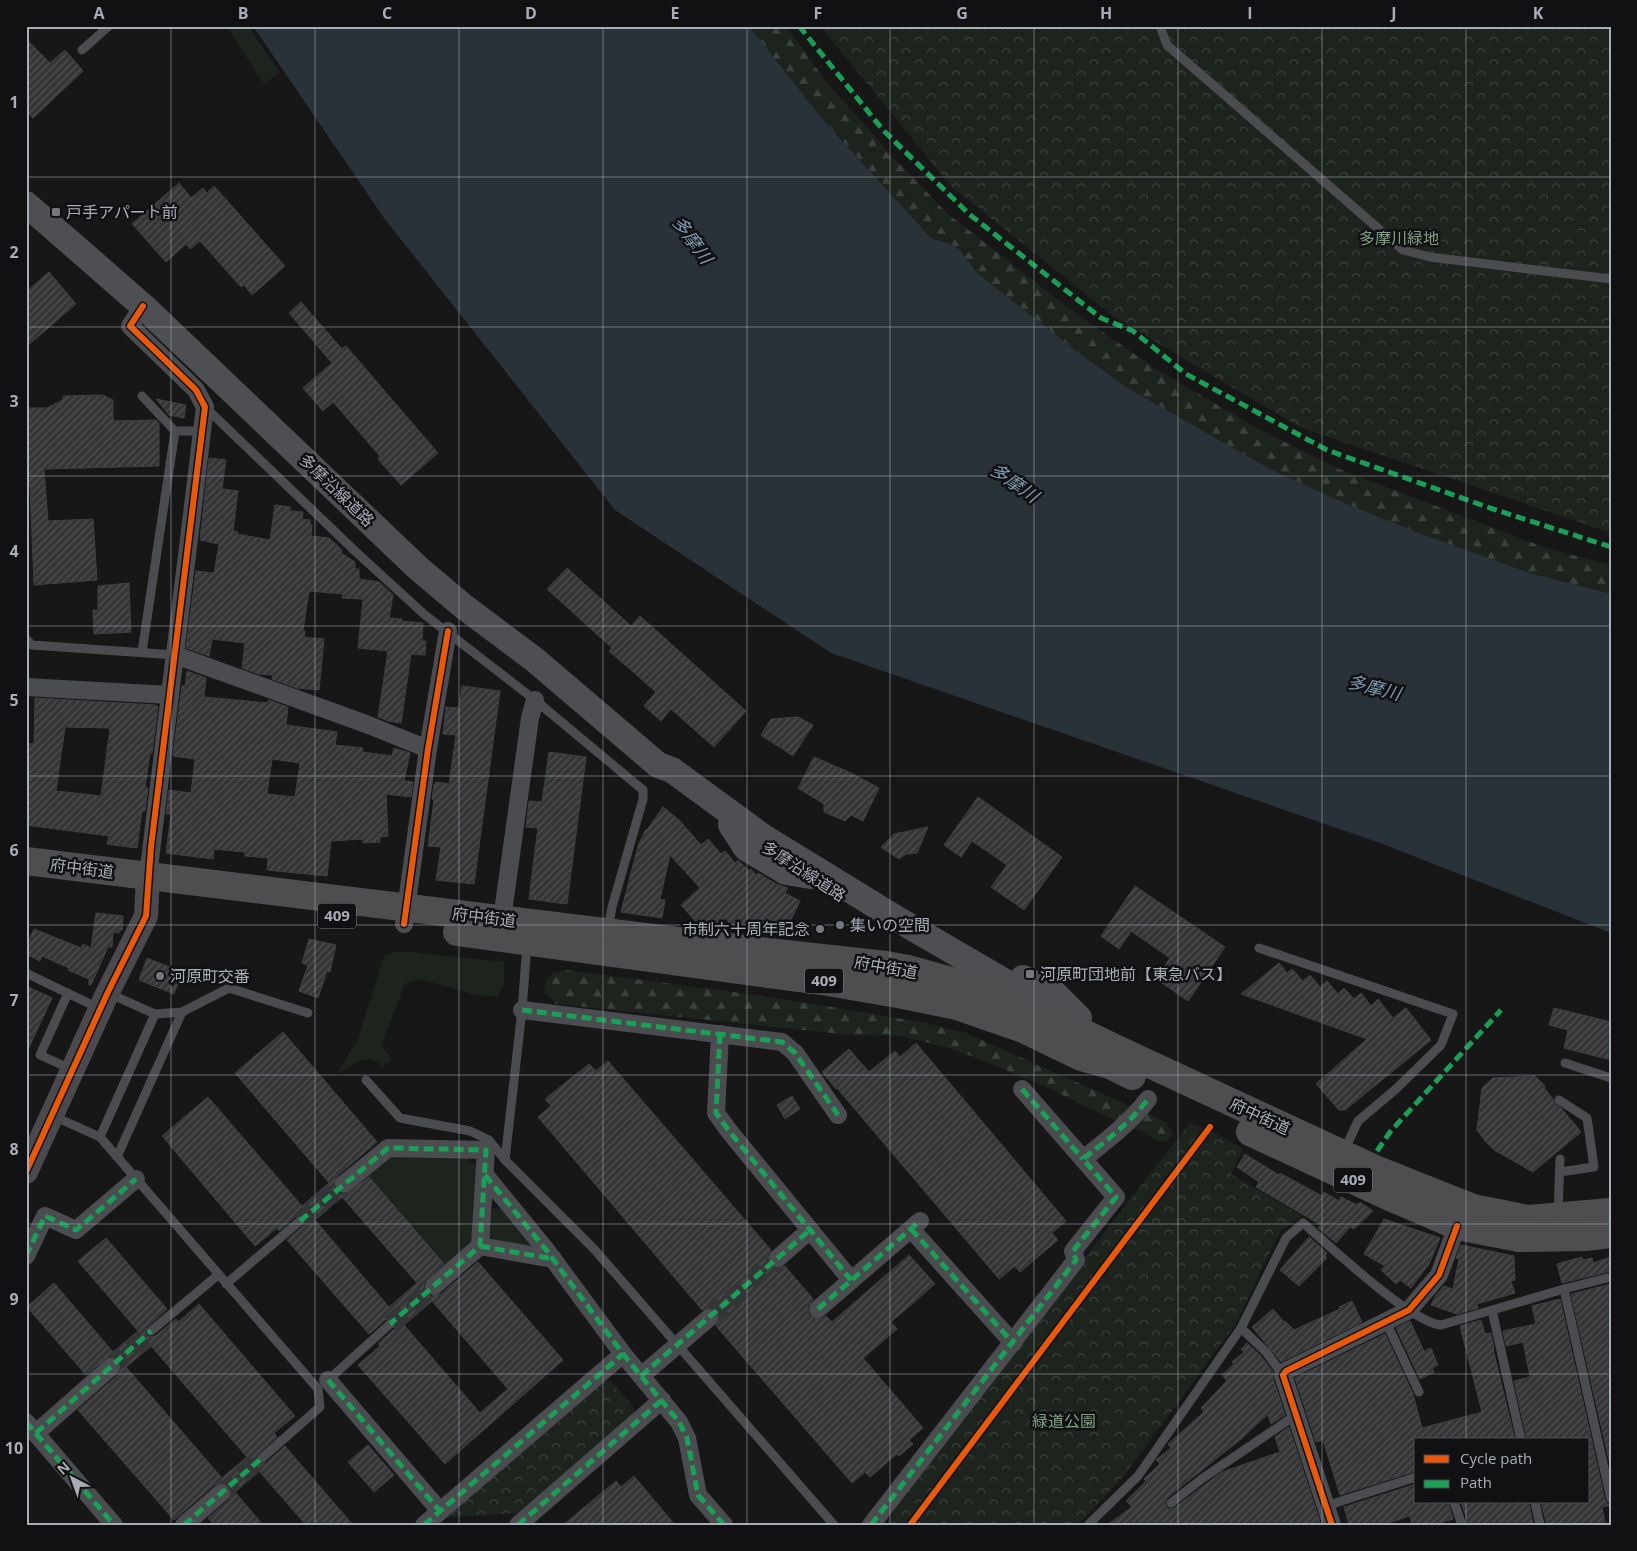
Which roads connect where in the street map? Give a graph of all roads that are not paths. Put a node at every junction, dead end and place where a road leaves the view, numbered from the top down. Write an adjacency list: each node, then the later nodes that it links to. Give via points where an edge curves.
1 (109, 26): 3 (lane)
2 (1160, 26): 5 (lane, via 1167,45 1404,250 1440,259)
3 (82, 50)
4 (26, 204): 6 (main road, 多摩沿線道路)
5 (1611, 279)
6 (143, 306): 8 (street, via 130,326 196,390); 19 (main road, 多摩沿線道路, via 418,568 535,660)
7 (142, 396): 9 (lane)
8 (205, 407): 10 (street); 11 (lane, via 363,558 425,615)
9 (175, 431): 10 (lane); 13 (lane)
10 (202, 432): 14 (street)
11 (448, 631): 17 (lane); 18 (street)
12 (26, 639): 13 (lane, via 32,645)
13 (142, 652): 14 (lane)
14 (175, 655): 16 (street); 18 (street)
15 (26, 687): 16 (street)
16 (170, 695): 22 (street)
17 (535, 700): 24 (street, via 530,718); 25 (lane, via 643,790)
18 (428, 749): 23 (street)
19 (658, 765): 28 (main road, 多摩沿線道路, via 672,770 762,836 899,920); 28 (main road, 多摩沿線道路, via 666,780 731,825 746,848 786,872 811,876 962,973)
20 (26, 861): 22 (highway, 府中街道 / 409)
21 (26, 881): 22 (highway, 府中街道 / 409)
22 (147, 884): 23 (highway, 府中街道 / 409); 30 (street, via 146,916)
23 (405, 916): 24 (highway, 府中街道 / 409)
24 (519, 928): 25 (highway, 府中街道 / 409); 31 (lane); 36 (highway, 府中街道 / 409, via 904,994 957,1006 1023,1029 1080,1057)
25 (607, 932): 28 (highway, 府中街道 / 409, via 777,953 809,943 852,947 872,952 886,965)
26 (1259, 948): 47 (lane, via 1453,1014 1441,1045 1358,1121)
27 (26, 973): 29 (lane)
28 (986, 981): 36 (highway, 府中街道 / 409); 36 (main road, via 1012,972 1052,992 1079,1018 1097,1029)
29 (68, 993): 30 (lane); 38 (lane, via 40,1055)
30 (99, 998): 34 (lane); 45 (street)
31 (522, 1010): 35 (street); 51 (lane)
32 (182, 1012): 33 (lane, via 229,988); 34 (lane); 48 (lane)
33 (308, 1013)
34 (156, 1014): 46 (lane)
35 (720, 1034): 44 (street, via 782,1042 795,1053); 61 (street, via 716,1113)
36 (1113, 1057): 47 (highway, 府中街道 / 409); 60 (highway, 府中街道 / 409, via 1392,1198)
37 (1565, 1063): 39 (lane)
38 (62, 1065)
39 (1611, 1078)
40 (366, 1080): 51 (lane, via 400,1118 470,1131 488,1140)
41 (1022, 1089): 49 (street)
42 (1148, 1099): 49 (street, via 1114,1135)
43 (1559, 1100): 53 (lane, via 1587,1118 1594,1167)
44 (838, 1115)
45 (52, 1116): 46 (lane); 52 (street)
46 (100, 1137): 48 (lane)
47 (1343, 1154): 58 (highway, 府中街道 / 409, via 1473,1208 1528,1219)
48 (117, 1157): 55 (lane)
49 (1083, 1159): 81 (street, via 1116,1197 1072,1251 1076,1260)
50 (1560, 1159): 53 (lane)
51 (505, 1160): 106 (lane, via 594,1249)
52 (26, 1172)
53 (1560, 1172): 58 (lane)
54 (486, 1175): 56 (street, via 486,1150 388,1148); 63 (street); 66 (street)
55 (136, 1179): 64 (street, via 76,1230 45,1216); 67 (lane)
56 (344, 1184)
57 (1611, 1212): 58 (highway, 府中街道 / 409)
58 (1558, 1216)
59 (300, 1221): 70 (lane)
60 (1457, 1226): 62 (highway, 府中街道 / 409, via 1519,1238); 74 (street, via 1439,1276)
61 (810, 1230): 65 (street); 69 (street)
62 (1611, 1234)
63 (480, 1246): 66 (street); 71 (street)
64 (26, 1256)
65 (778, 1258)
66 (553, 1259): 82 (street)
67 (218, 1275): 70 (lane); 80 (lane)
68 (1611, 1277): 72 (lane)
69 (852, 1280): 73 (street); 81 (street, via 916,1225)
70 (226, 1284): 86 (lane)
71 (434, 1286)
72 (1564, 1289): 75 (lane); 95 (lane)
73 (818, 1309)
74 (1409, 1310): 75 (lane, via 1432,1324 1441,1325); 77 (street); 79 (lane, via 1303,1223 1286,1238)
75 (1492, 1310): 91 (lane)
76 (709, 1318): 85 (street, bridge)
77 (1386, 1322): 84 (street); 87 (lane)
78 (390, 1324): 86 (lane)
79 (1241, 1328): 84 (lane, via 1266,1352); 108 (lane, via 1138,1476)
80 (151, 1331)
81 (1013, 1343): 107 (street)
82 (623, 1354): 85 (street); 100 (street)
83 (111, 1366): 90 (street)
84 (1283, 1375): 89 (street)
85 (641, 1376): 88 (street)
86 (323, 1385): 92 (lane, via 320,1407); 100 (street)
87 (1419, 1392)
88 (662, 1400): 104 (street); 105 (street, via 687,1438 698,1495)
89 (1297, 1417): 96 (lane, via 1202,1478); 99 (street)
90 (31, 1428): 101 (street)
91 (1521, 1438)
92 (262, 1458)
93 (1414, 1478): 99 (lane)
94 (220, 1493): 102 (street)
95 (1611, 1499)
96 (1171, 1502)
97 (1455, 1504): 110 (lane)
98 (1535, 1504): 111 (lane)
99 (1326, 1506): 109 (street)
100 (440, 1511): 103 (street)
101 (114, 1525)
102 (184, 1525)
103 (424, 1525)
104 (518, 1525)
105 (724, 1525)
106 (834, 1525)
107 (872, 1525)
108 (1088, 1525)
109 (1332, 1525)
110 (1462, 1525)
111 (1540, 1525)

